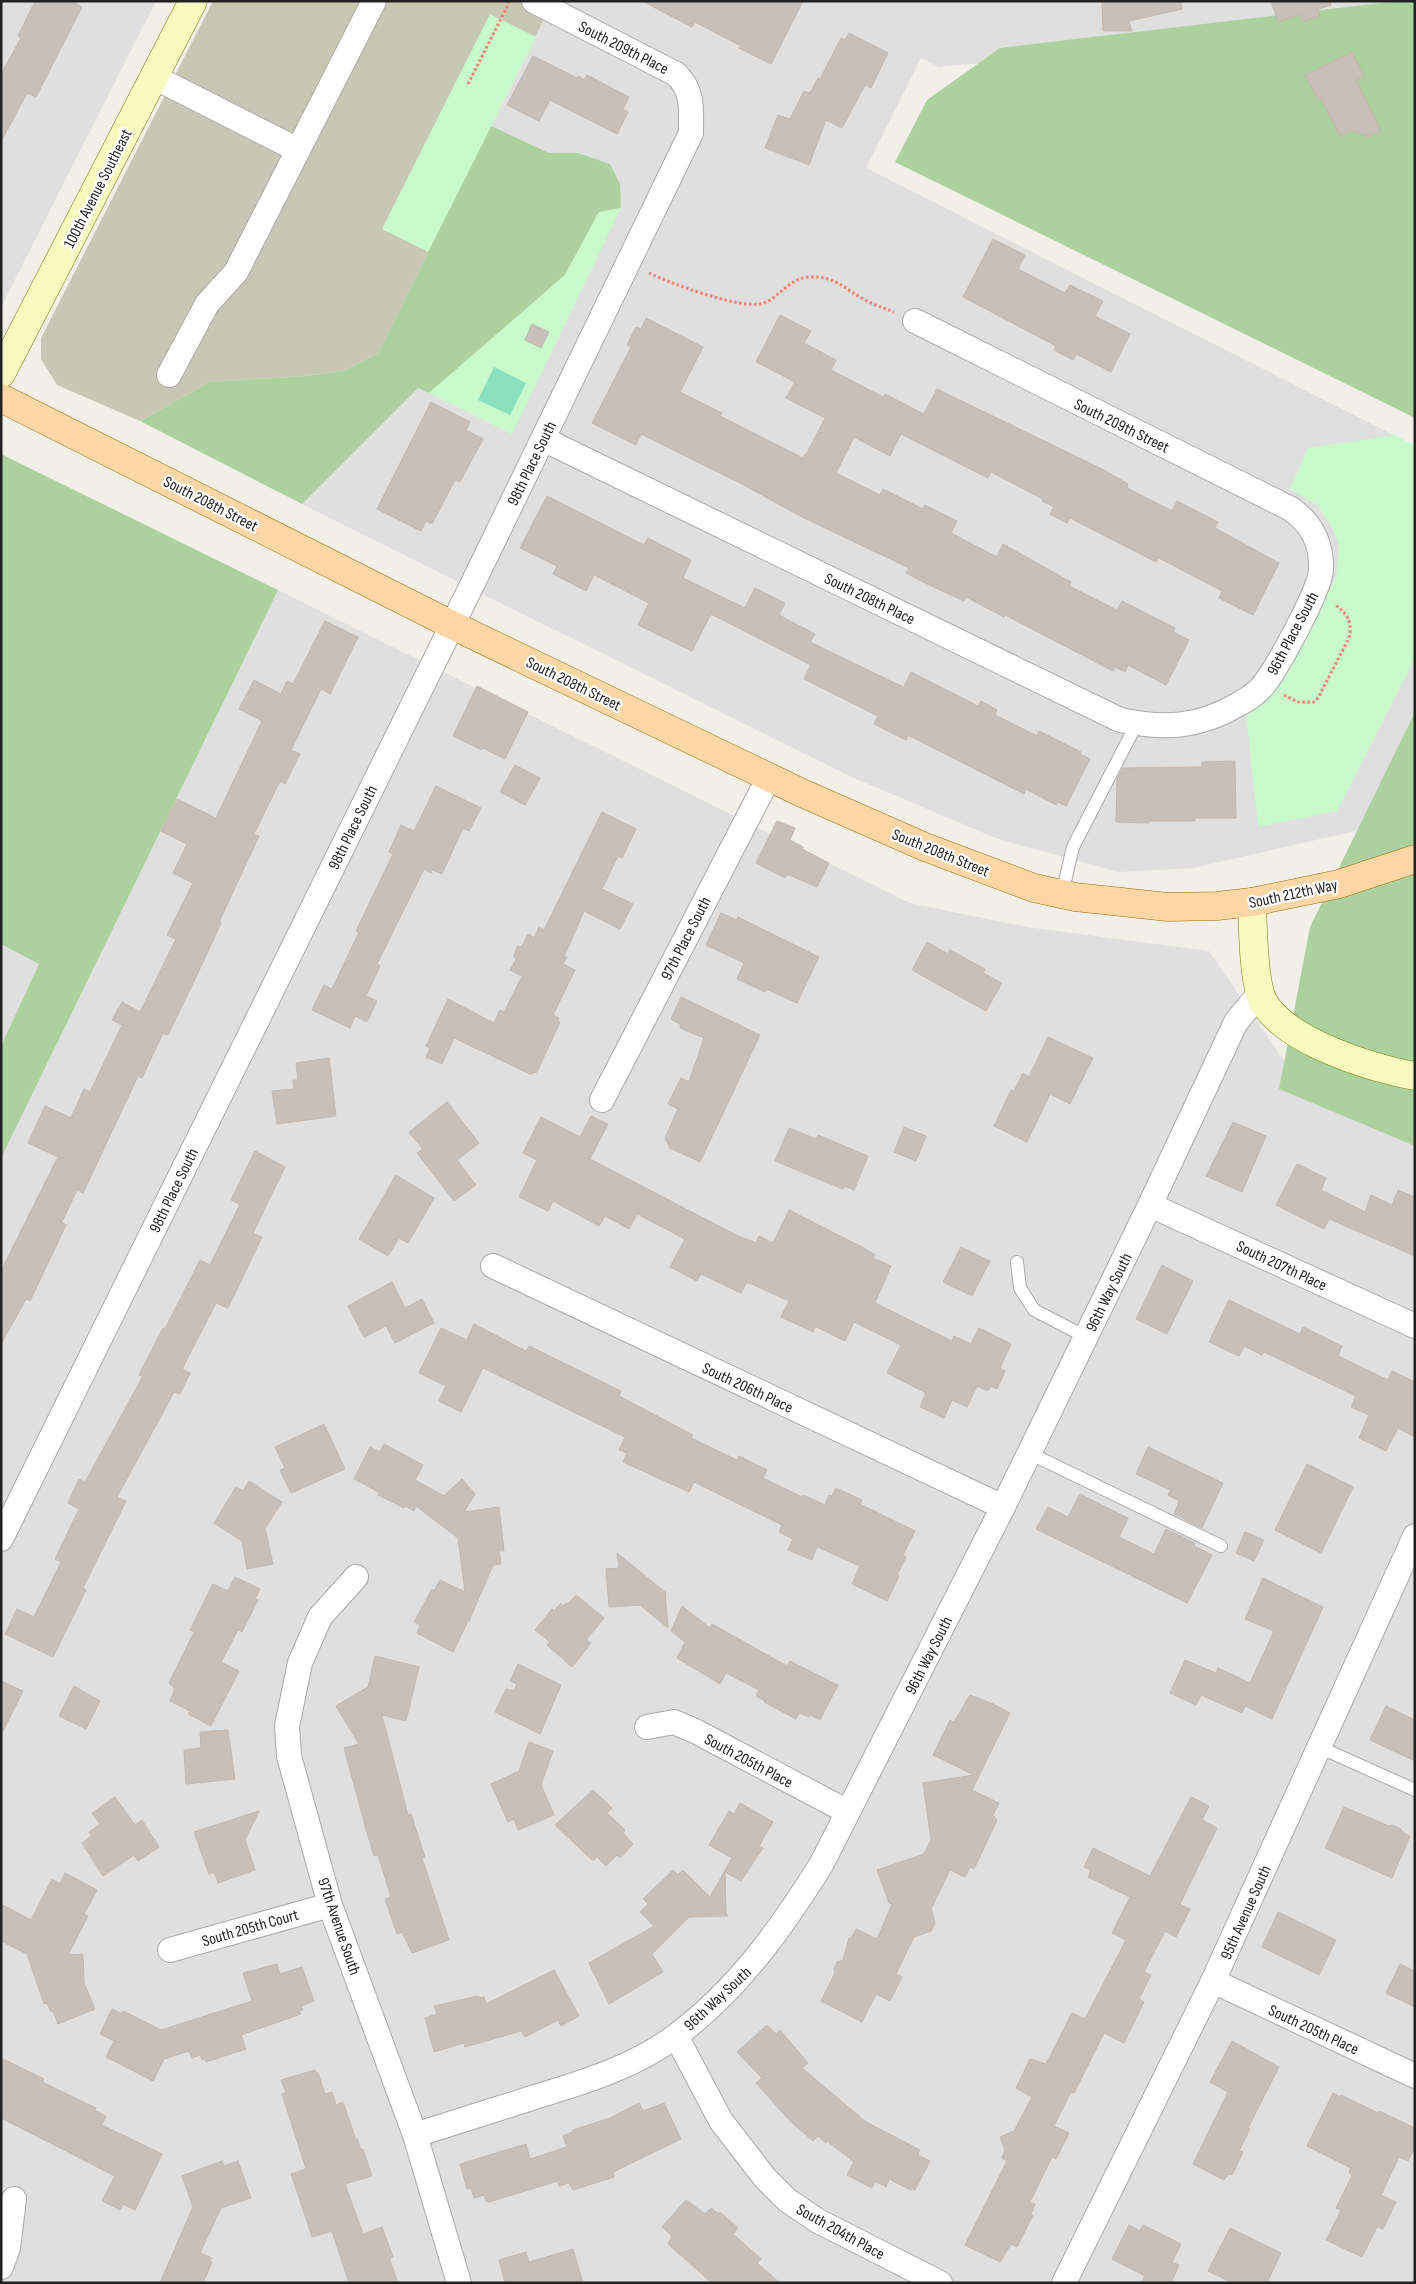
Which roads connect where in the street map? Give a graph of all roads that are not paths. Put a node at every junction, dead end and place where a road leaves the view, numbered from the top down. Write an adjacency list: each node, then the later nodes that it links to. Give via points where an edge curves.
1 (193, 1): 4 (street, 100th Avenue Southeast)
2 (374, 1): 6 (street)
3 (534, 1): 5 (street, South 209th Place, via 676,74 690,93)
4 (154, 77): 6 (street); 8 (street, 100th Avenue Southeast)
5 (691, 112): 11 (street, 98th Place South, via 691,133)
6 (298, 150): 9 (street, via 236,272 207,304)
7 (915, 322): 12 (street, South 209th Street, via 1291,509 1304,519)
8 (1, 374)
9 (169, 376)
10 (1, 398): 13 (main road, South 208th Street)
11 (543, 439): 13 (street, 98th Place South); 15 (street, South 208th Place, via 1120,720)
12 (1318, 540): 14 (street, 96th Place South, via 1321,572 1314,593 1274,671 1260,690)
13 (452, 625): 16 (main road, South 208th Street); 32 (street, 98th Place South)
14 (1204, 720): 15 (street, South 208th Place, via 1176,726)
15 (1137, 723): 18 (lane, via 1073,847)
16 (769, 777): 18 (main road, South 208th Street, via 934,851 1034,888); 23 (street, 97th Place South)
17 (1415, 859): 19 (main road, South 212th Way, via 1339,884)
18 (1062, 894): 20 (main road, South 208th Street)
19 (1252, 902): 20 (main road, South 212th Way); 21 (street)
20 (1168, 907)
21 (1260, 993): 22 (street, via 1274,1017 1312,1042 1389,1072); 24 (street, 96th Way South, via 1236,1022)
22 (1415, 1076)
23 (602, 1100)
24 (1150, 1204): 27 (street, South 207th Place); 28 (street, 96th Way South)
25 (1017, 1262): 28 (lane, via 1020,1288 1034,1310)
26 (493, 1266): 30 (street, South 206th Place)
27 (1415, 1326)
28 (1086, 1337): 29 (street, 96th Way South)
29 (1029, 1453): 30 (street, 96th Way South); 33 (lane)
30 (1003, 1507): 38 (street, 96th Way South)
31 (1415, 1536): 36 (street, 95th Avenue South)
32 (1, 1538)
33 (1221, 1546)
34 (356, 1577): 39 (street, 97th Avenue South, via 320,1616 310,1636 300,1663 287,1726 289,1756)
35 (647, 1727): 38 (street, South 205th Place, via 674,1722)
36 (1319, 1747): 37 (lane); 41 (street, 95th Avenue South)
37 (1415, 1790)
38 (848, 1812): 42 (street, 96th Way South, via 821,1865 753,1964)
39 (330, 1905): 40 (street, South 205th Court); 44 (street, 97th Avenue South)
40 (170, 1950)
41 (1213, 1981): 43 (street, South 205th Place); 49 (street, 95th Avenue South)
42 (676, 2036): 44 (street, 96th Way South, via 602,2076); 48 (street, South 204th Place, via 721,2121 765,2178 787,2200 818,2221)
43 (1415, 2076)
44 (415, 2135): 47 (street, 97th Avenue South)
45 (14, 2199): 46 (street, via 8,2248)
46 (1, 2267)
47 (459, 2283)
48 (940, 2283)
49 (1064, 2283)

